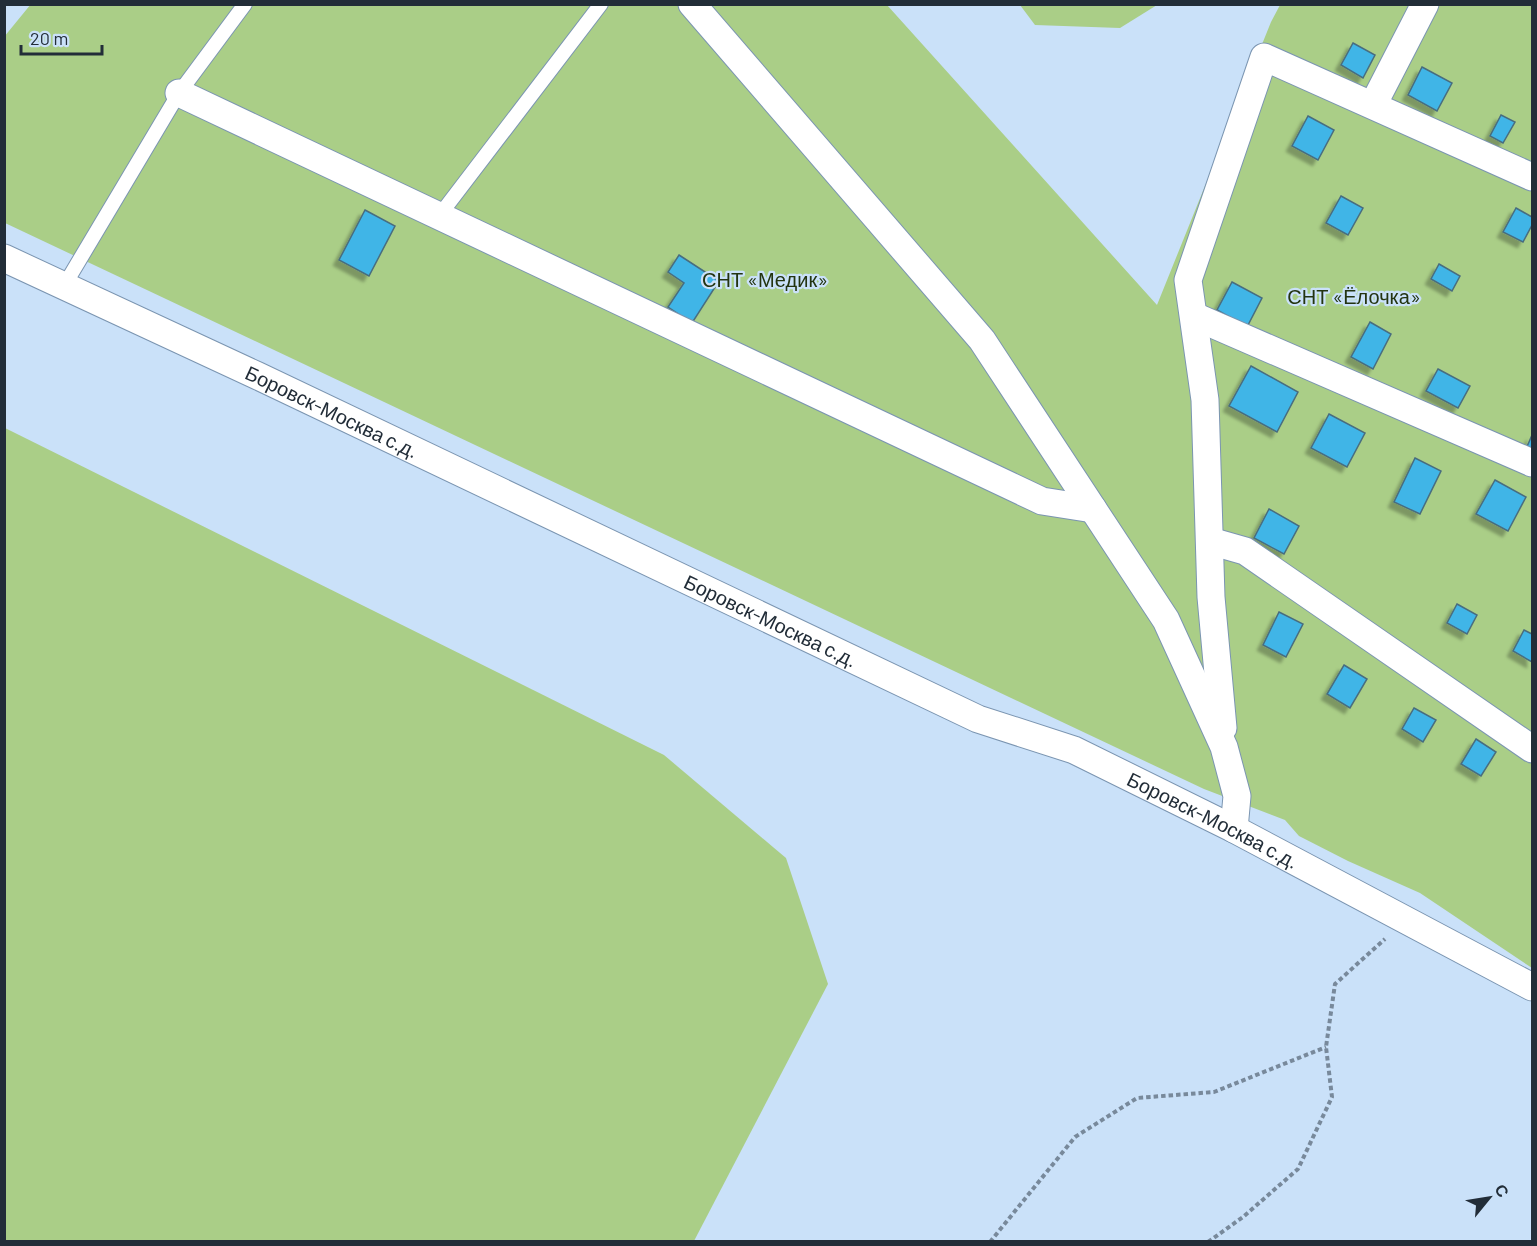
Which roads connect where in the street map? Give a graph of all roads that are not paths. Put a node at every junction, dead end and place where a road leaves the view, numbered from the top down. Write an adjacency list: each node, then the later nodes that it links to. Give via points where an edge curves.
1 (245, 4): 5 (lane)
2 (601, 4): 8 (lane)
3 (692, 4): 13 (street, via 982,340)
4 (1425, 4): 6 (street)
5 (179, 93): 8 (street); 10 (lane)
6 (1372, 105): 7 (street); 11 (street, via 1264,57 1188,280)
7 (1533, 177)
8 (439, 216): 13 (street, via 1042,501)
9 (4, 258): 10 (street, Боровск-Москва с.д.)
10 (64, 286): 17 (street, Боровск-Москва с.д., via 978,718 1074,750)
11 (1194, 316): 12 (street); 14 (street, via 1205,400)
12 (1533, 463)
13 (1093, 509): 15 (street, via 1166,620)
14 (1210, 541): 15 (street); 16 (street, via 1245,551)
15 (1224, 747): 17 (street, via 1237,796)
16 (1533, 749)
17 (1234, 829): 18 (street, Боровск-Москва с.д.)
18 (1533, 987)

